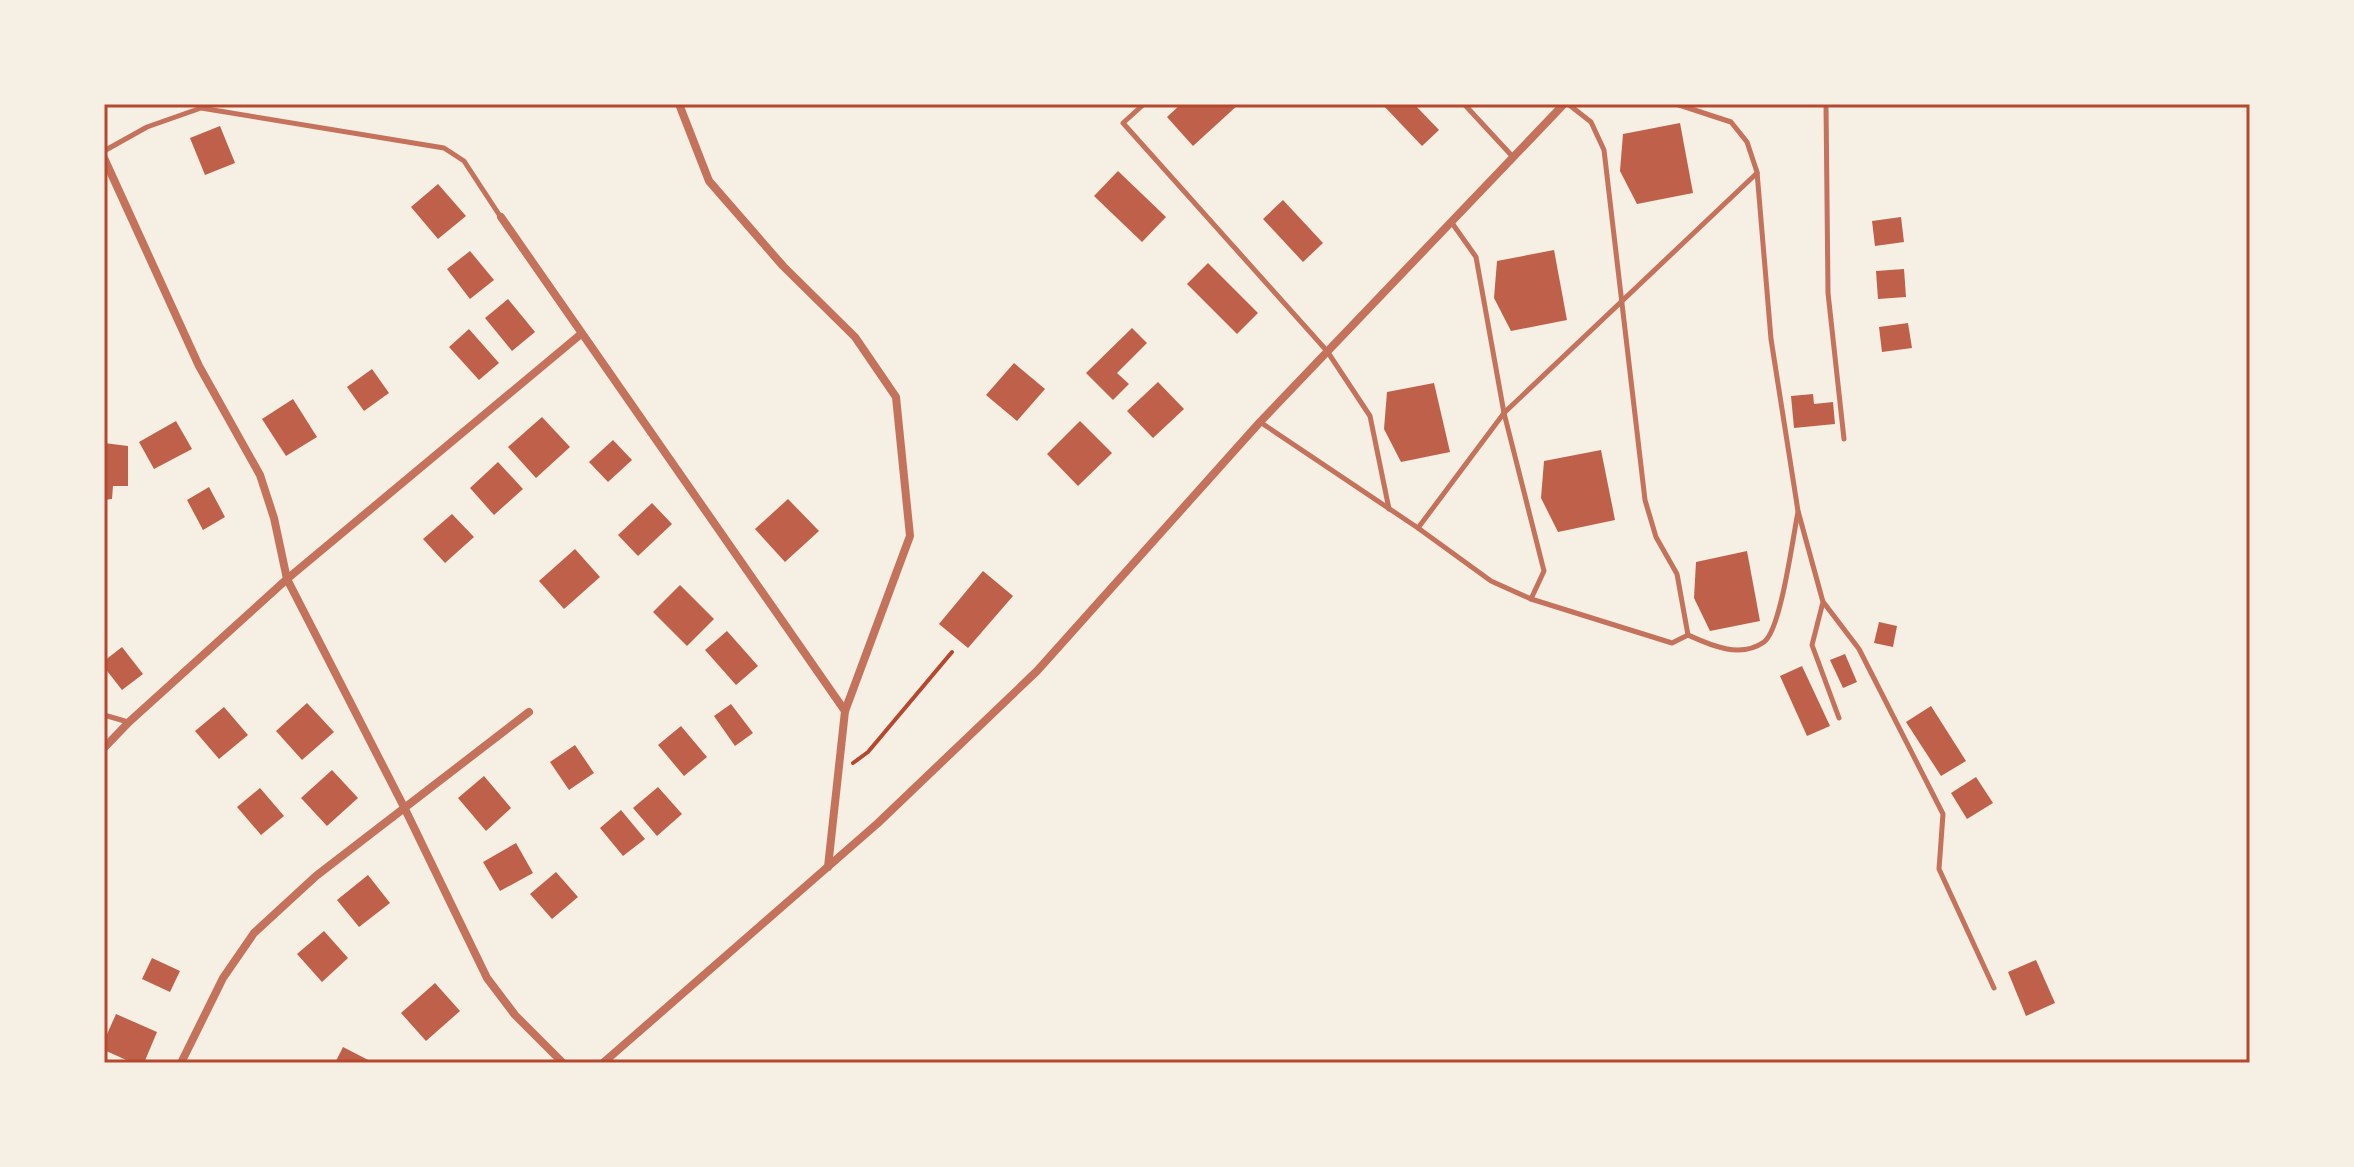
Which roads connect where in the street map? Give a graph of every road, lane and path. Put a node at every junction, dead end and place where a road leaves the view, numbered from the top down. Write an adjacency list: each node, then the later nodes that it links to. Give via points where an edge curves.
1 (679, 104): 27 (street, via 709,181 783,266 855,337 896,397 910,536)
2 (1144, 104): 15 (lane, via 1123,123)
3 (1464, 104): 8 (lane)
4 (1566, 104): 8 (street); 13 (lane, via 1591,122 1604,150)
5 (1676, 104): 10 (lane, via 1731,122 1747,142)
6 (1826, 104): 18 (lane, via 1828,293)
7 (104, 151): 11 (lane, via 147,127 201,108 444,148 464,161)
8 (1514, 157): 12 (street)
9 (104, 158): 22 (street, via 199,366 260,475)
10 (1757, 172): 13 (lane); 20 (lane, via 1771,339)
11 (501, 217): 14 (street)
12 (1452, 223): 15 (street); 16 (lane, via 1476,257)
13 (1623, 297): 16 (lane); 25 (lane, via 1645,500 1656,537 1677,574)
14 (581, 334): 22 (street); 27 (street)
15 (1327, 351): 17 (street); 19 (lane, via 1370,416)
16 (1504, 413): 21 (lane); 23 (lane, via 1544,571)
17 (1260, 422): 19 (lane); 35 (street, via 1037,671)
18 (1844, 439)
19 (1389, 510): 21 (lane)
20 (1798, 511): 24 (lane); 25 (lane, via 1776,621 1765,641 1744,650 1716,648)
21 (1418, 528): 23 (lane, via 1491,581)
22 (287, 579): 31 (street); 34 (street)
23 (1531, 599): 25 (lane, via 1672,643)
24 (1823, 602): 30 (lane, via 1812,645); 36 (lane, via 1859,649 1943,814 1939,869)
25 (1688, 635)
26 (952, 652): 33 (path, via 868,752 855,763)
27 (845, 711): 33 (street)
28 (529, 712): 34 (street)
29 (104, 715): 31 (lane)
30 (1839, 718)
31 (129, 722): 32 (street)
32 (104, 748)
33 (839, 760): 35 (street)
34 (404, 807): 37 (street, via 254,933 223,978); 38 (street, via 487,978)
35 (828, 868): 39 (street)
36 (1994, 988)
37 (181, 1063)
38 (563, 1063)
39 (603, 1063)

